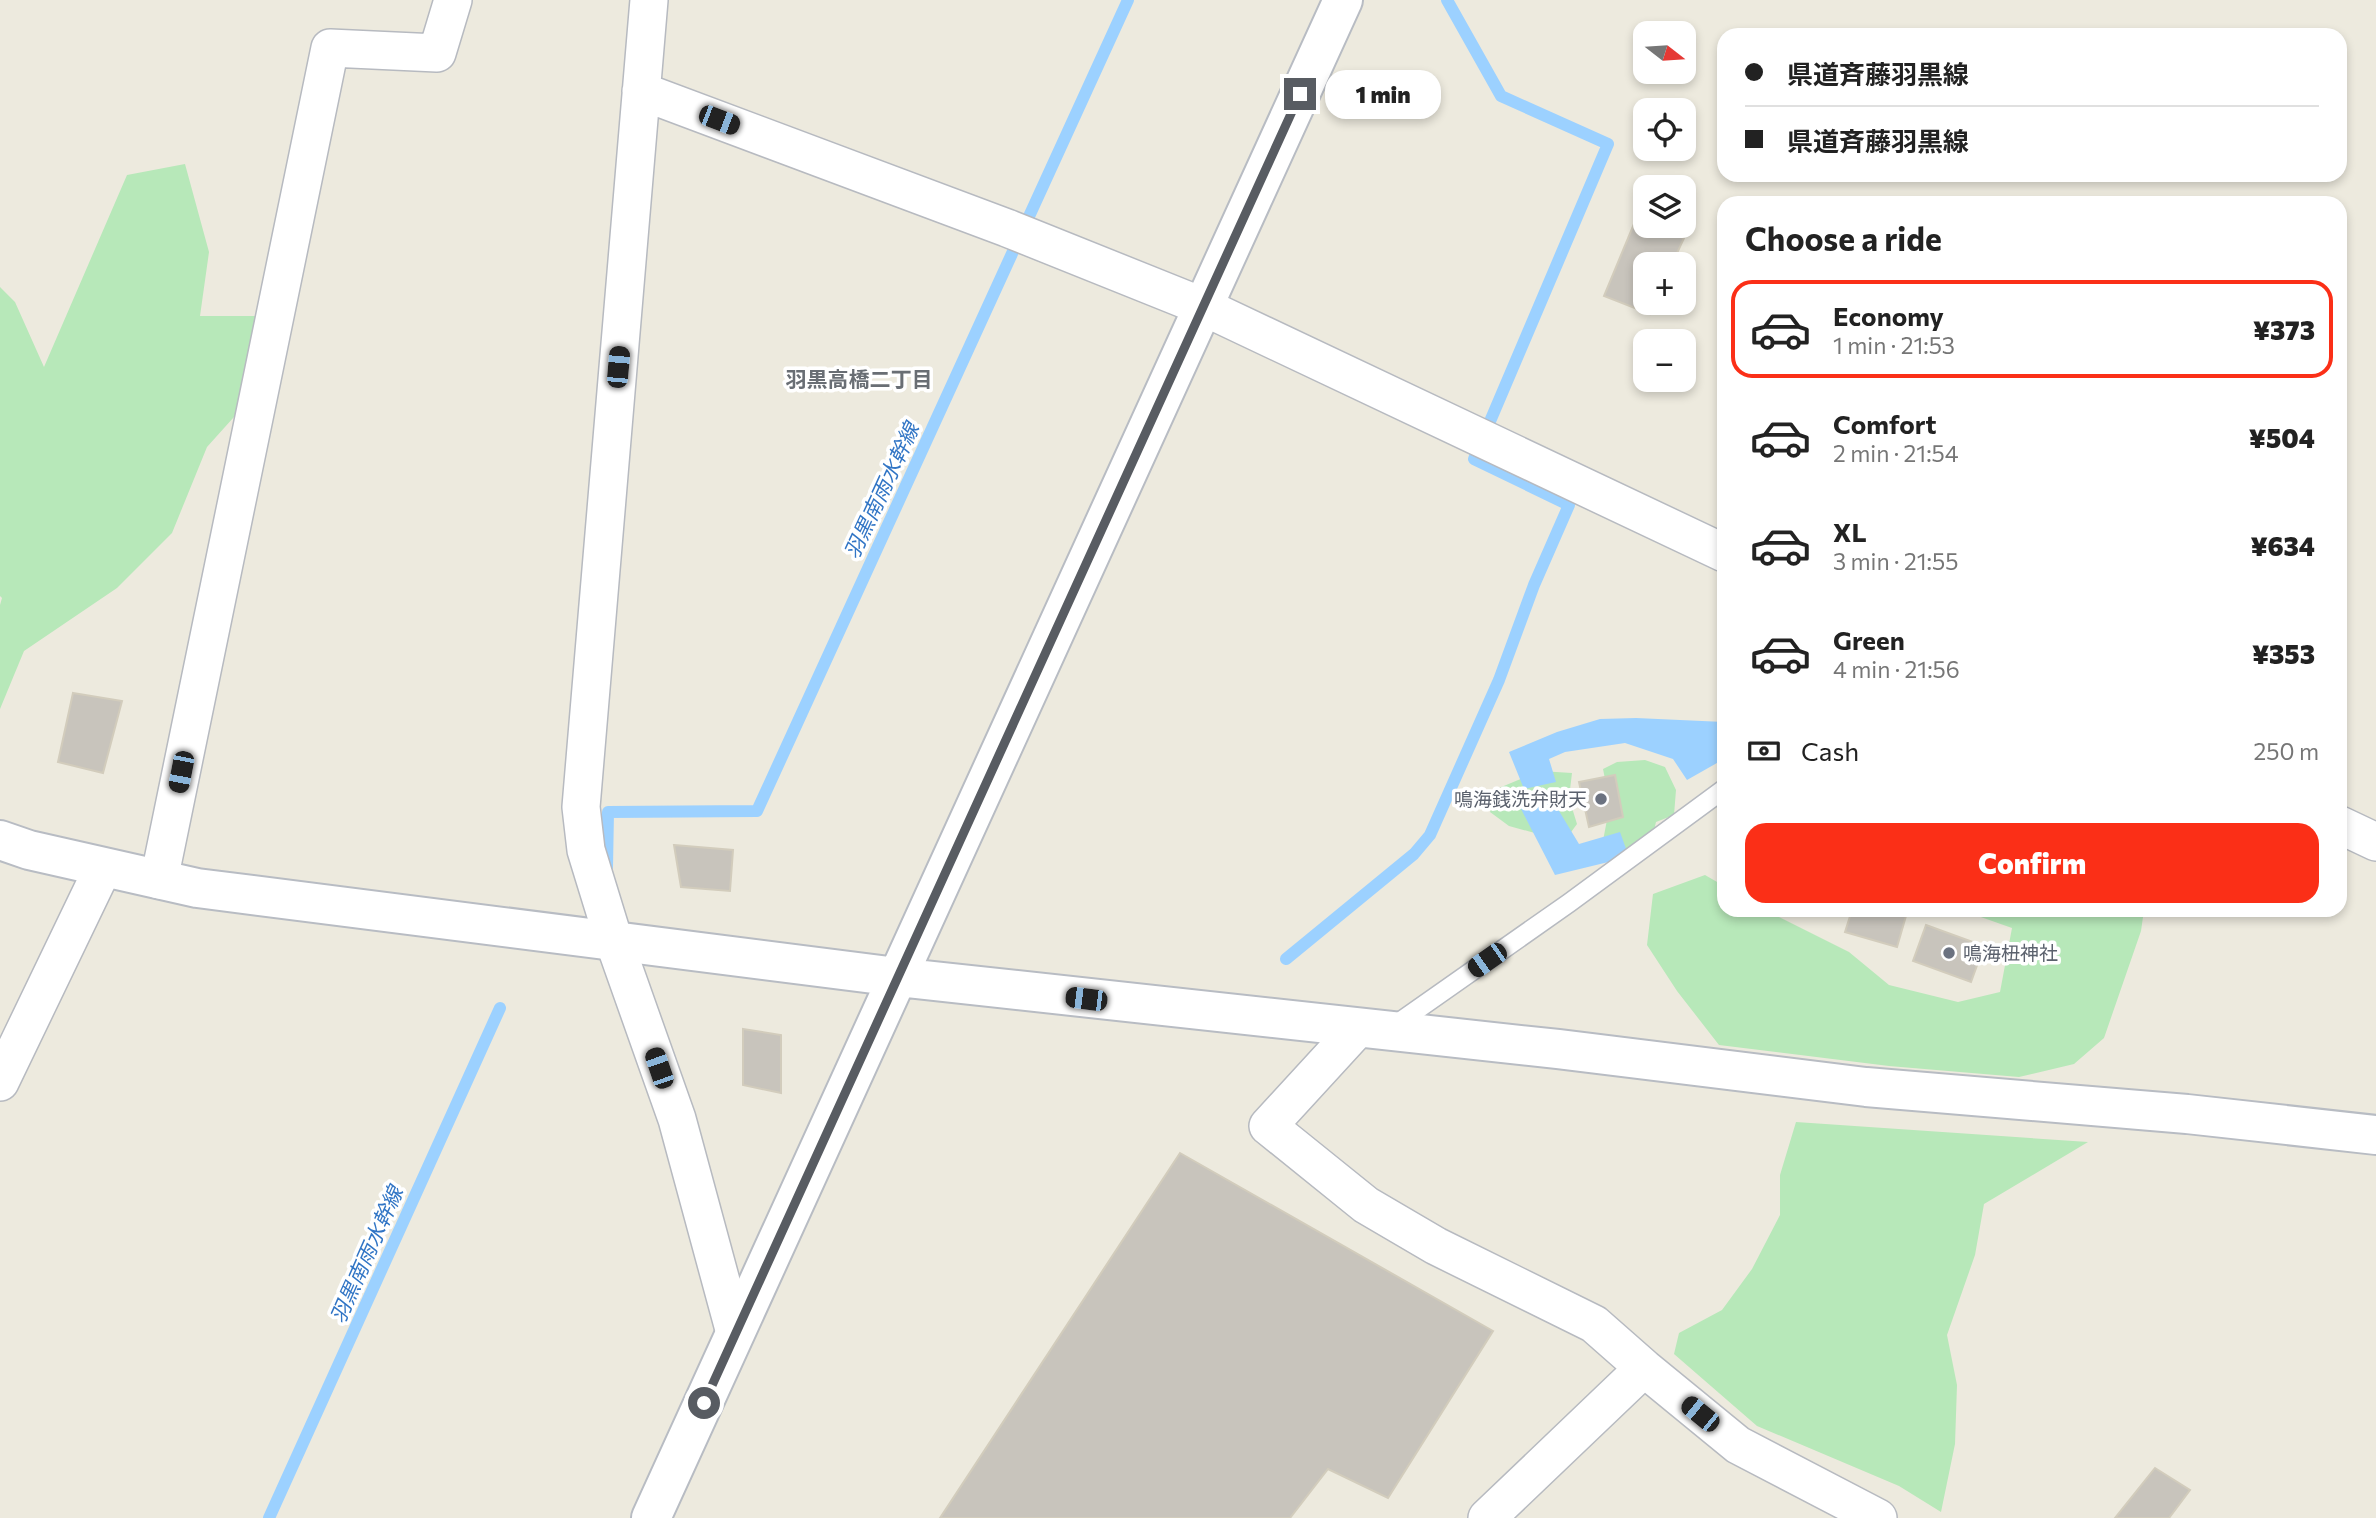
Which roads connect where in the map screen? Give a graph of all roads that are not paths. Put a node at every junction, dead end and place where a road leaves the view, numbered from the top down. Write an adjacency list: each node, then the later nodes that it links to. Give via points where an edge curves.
1 (453, 0): 12 (street, via 437,53 330,48)
2 (649, 0): 4 (street)
3 (1343, 0): 5 (street)
4 (641, 91): 5 (street, via 1021,233); 13 (street, via 581,807 586,850)
5 (1204, 307): 6 (street); 14 (street)
6 (1717, 550)
7 (1717, 794): 15 (lane, via 1569,903)
8 (2347, 828): 10 (street)
9 (0, 840): 11 (street)
10 (2376, 842)
11 (103, 868): 12 (street); 16 (street)
12 (159, 880): 13 (street)
13 (614, 941): 14 (street); 18 (street, via 677,1119)
14 (897, 977): 15 (street); 18 (street)
15 (1371, 1030): 17 (street, via 1866,1087); 19 (street, via 1268,1126 1366,1205 1436,1246 1594,1324)
16 (0, 1082)
17 (2376, 1135)
18 (735, 1333): 20 (street)
19 (1644, 1368): 21 (street); 22 (street, via 1738,1445)
20 (651, 1518)
21 (1487, 1518)
22 (1878, 1518)

